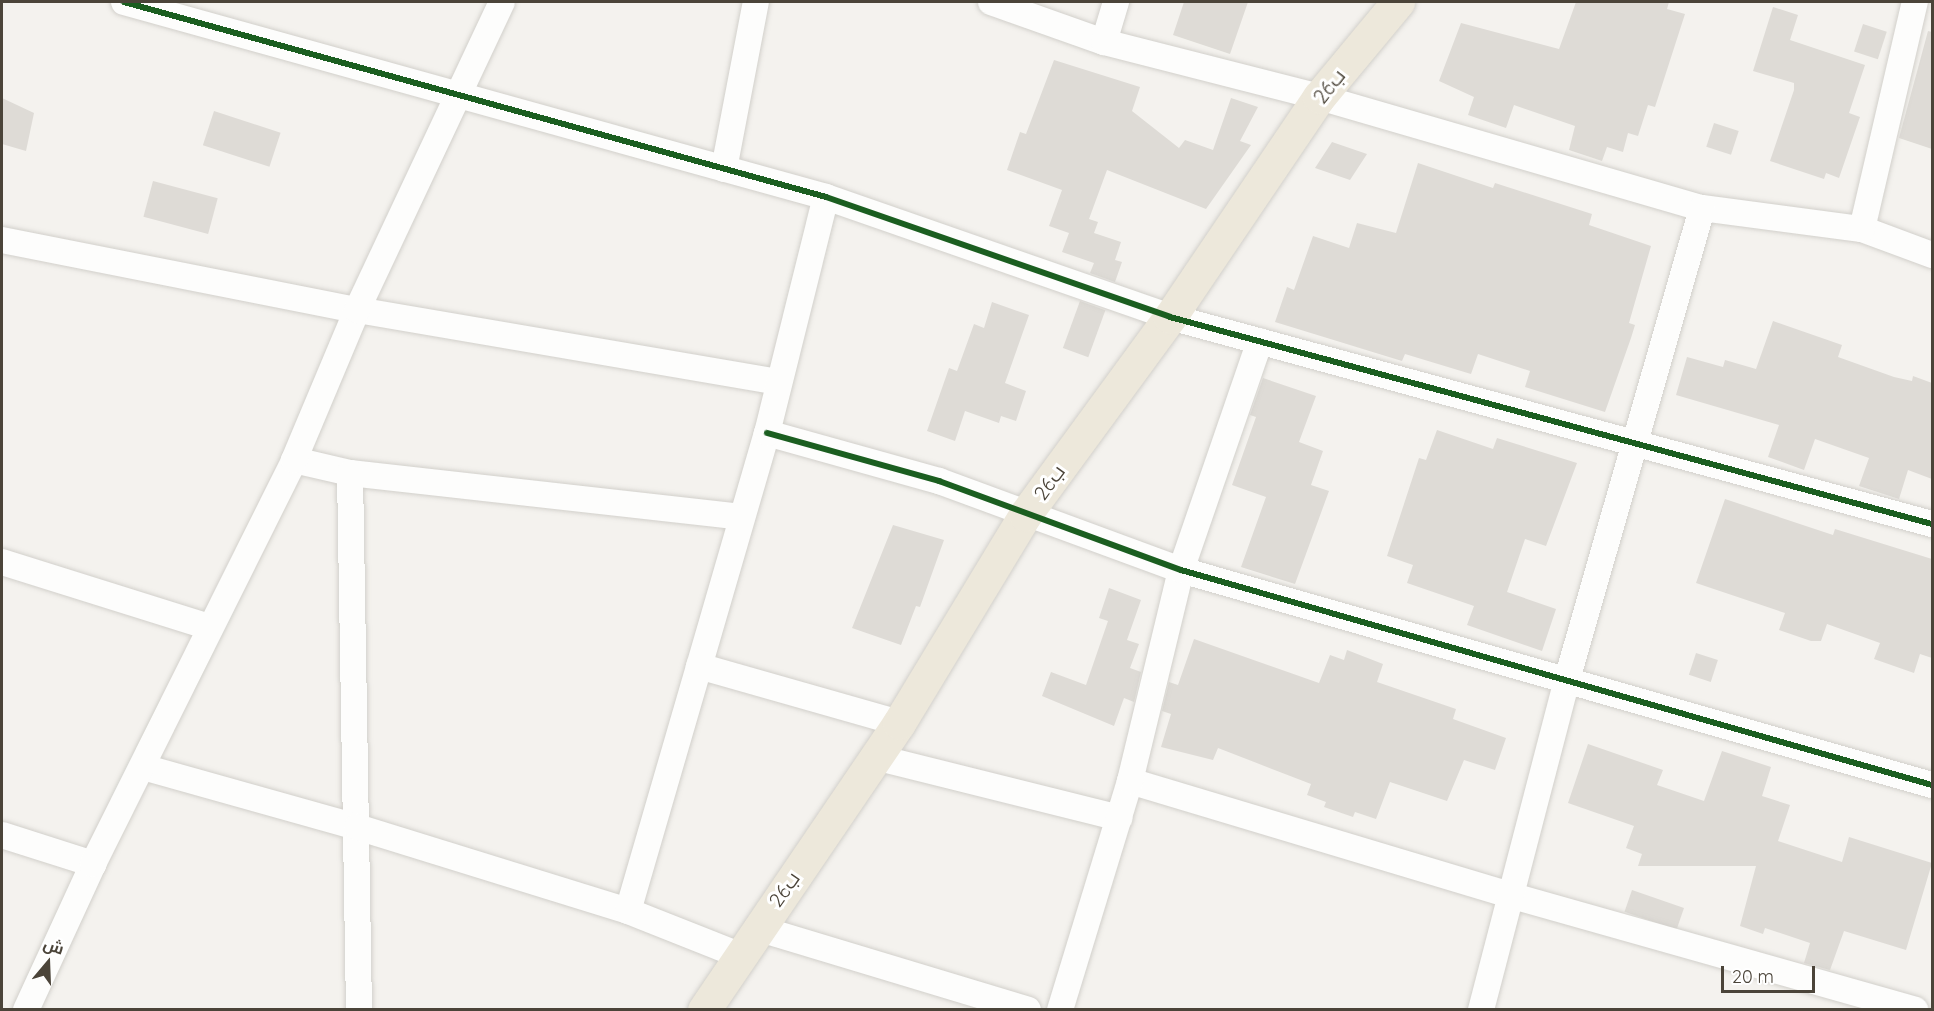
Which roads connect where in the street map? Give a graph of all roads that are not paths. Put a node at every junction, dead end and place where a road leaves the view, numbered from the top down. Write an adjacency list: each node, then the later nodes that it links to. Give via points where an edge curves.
1 (124, 2): 11 (street)
2 (502, 2): 11 (street)
3 (756, 2): 13 (street)
4 (991, 2): 10 (street)
5 (1116, 2): 10 (street)
6 (1398, 2): 12 (highway, 26ب)
7 (1915, 2): 16 (street)
8 (1923, 2): 9 (street)
9 (1932, 4)
10 (1104, 42): 12 (street)
11 (459, 95): 13 (street); 19 (street)
12 (1319, 97): 15 (street); 20 (highway, 26ب)
13 (724, 169): 14 (street)
14 (826, 197): 20 (street); 22 (street)
15 (1702, 208): 16 (street); 24 (street)
16 (1862, 229): 18 (street)
17 (2, 240): 19 (street)
18 (1932, 255)
19 (357, 310): 22 (street); 25 (street)
20 (1170, 317): 21 (street); 27 (highway, 26ب)
21 (1260, 341): 24 (street); 31 (street)
22 (779, 382): 23 (street)
23 (767, 433): 27 (street, via 939,481); 28 (street)
24 (1637, 442): 29 (street); 34 (street)
25 (294, 460): 26 (street); 32 (street)
26 (350, 473): 28 (street); 41 (street)
27 (1025, 515): 31 (street); 35 (highway, 26ب)
28 (742, 517): 33 (street)
29 (1932, 524)
30 (2, 562): 32 (street)
31 (1181, 570): 34 (street); 38 (street)
32 (210, 627): 37 (street)
33 (699, 666): 35 (street); 45 (street)
34 (1566, 683): 39 (street); 44 (street)
35 (899, 723): 36 (highway, 26ب)
36 (875, 757): 40 (street); 46 (highway, 26ب)
37 (143, 767): 41 (street); 43 (street)
38 (1130, 781): 40 (street); 44 (street)
39 (1932, 785)
40 (1119, 818): 53 (street)
41 (357, 827): 45 (street); 50 (street)
42 (2, 835): 43 (street)
43 (93, 864): 49 (street)
44 (1513, 896): 54 (street); 55 (street)
45 (628, 911): 47 (street)
46 (757, 928): 47 (highway, 26ب); 52 (street)
47 (739, 955): 51 (highway, 26ب)
48 (1932, 998): 56 (street)
49 (26, 1010)
50 (359, 1010)
51 (704, 1010)
52 (1028, 1010)
53 (1059, 1010)
54 (1481, 1010)
55 (1915, 1010)
56 (1929, 1010)

